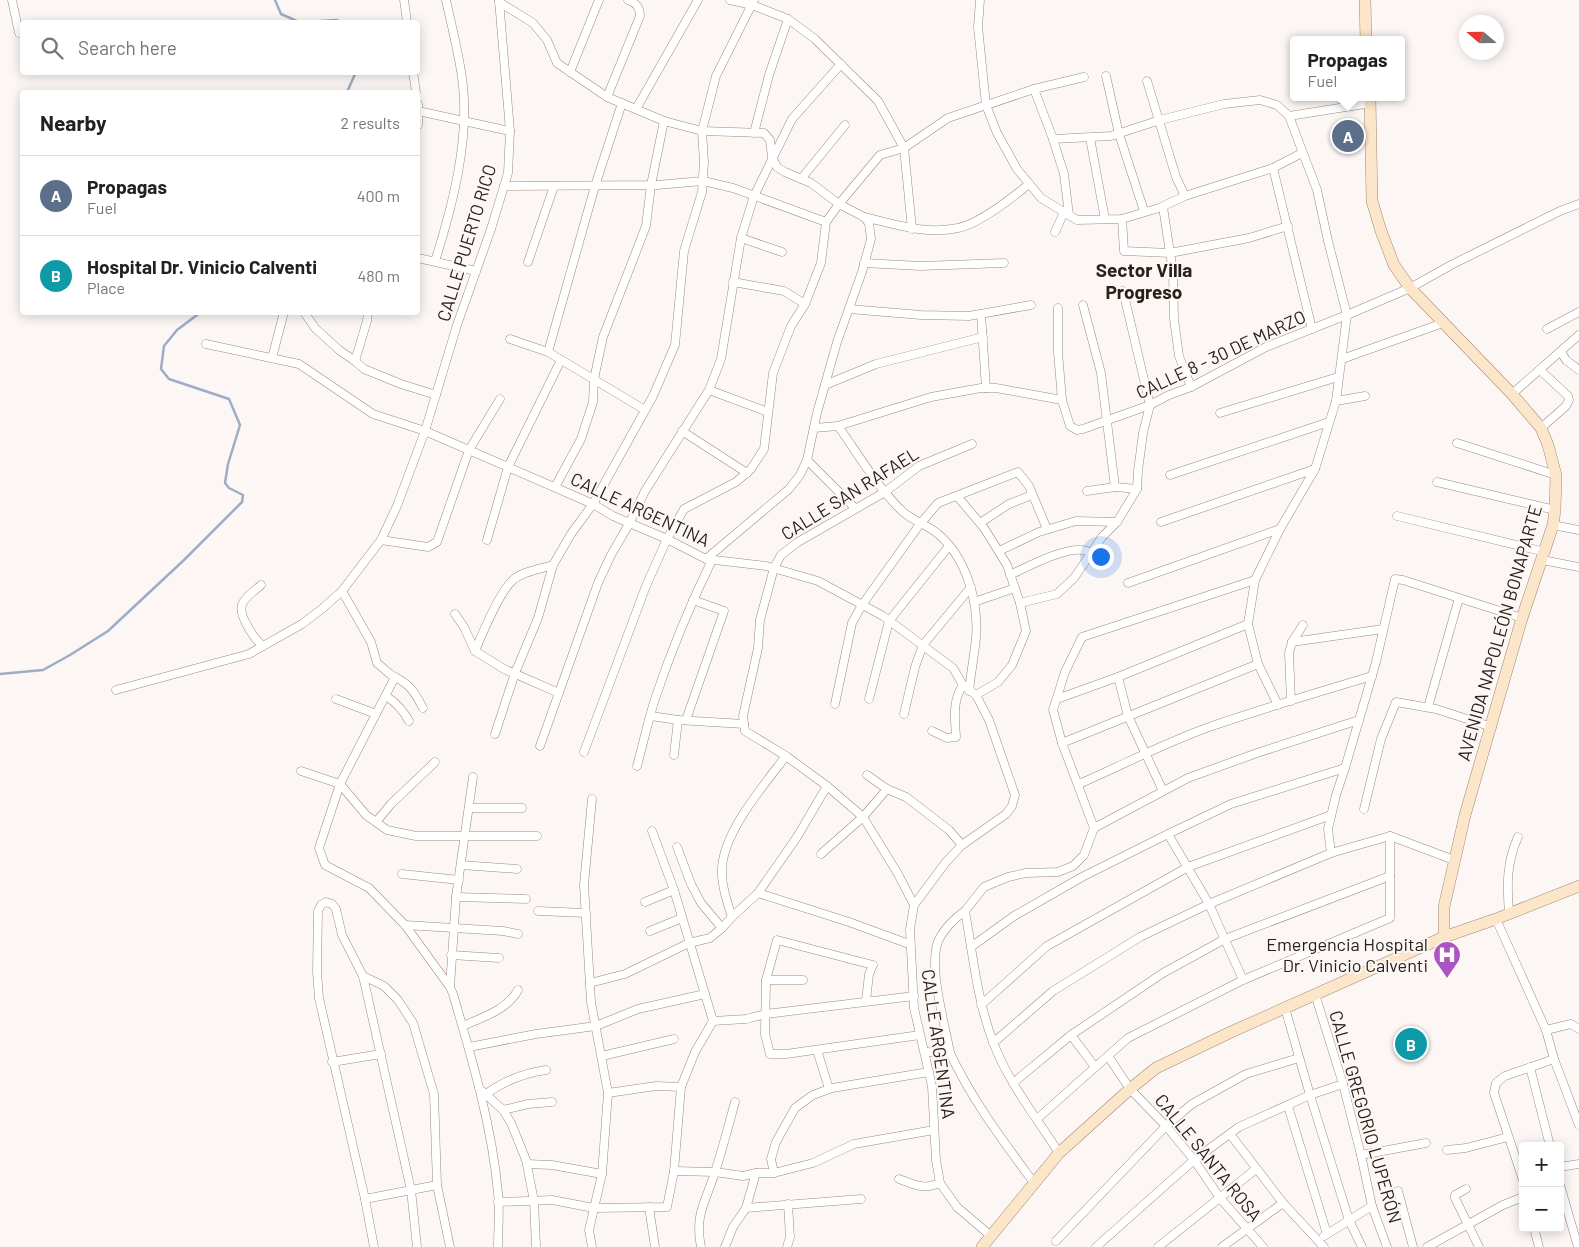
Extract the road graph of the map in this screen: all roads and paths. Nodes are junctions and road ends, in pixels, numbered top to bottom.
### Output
1 (12, 0) edge
2 (404, 0) edge
3 (446, 0) edge
4 (599, 0) edge
5 (628, 0) edge
6 (698, 0) edge
7 (730, 0) edge
8 (980, 0) edge
9 (1365, 0) edge
10 (499, 1) edge
11 (753, 2) edge
12 (788, 19) junction
13 (407, 20) edge
14 (18, 33) dead end
15 (1366, 36) edge
16 (841, 64) junction
17 (570, 72) junction
18 (413, 75) edge
19 (1106, 76) dead end
20 (1084, 77) dead end
21 (1147, 81) dead end
22 (1034, 89) junction
23 (416, 90) edge
24 (607, 97) junction
25 (1366, 101) edge
26 (1371, 101) edge
27 (622, 103) junction
28 (986, 105) junction
29 (420, 110) edge
30 (636, 110) junction
31 (1289, 116) junction
32 (1160, 120) junction
33 (463, 121) junction
34 (664, 121) junction
35 (845, 125) dead end
36 (510, 131) junction
37 (702, 131) junction
38 (754, 133) junction
39 (1118, 134) junction
40 (1090, 138) junction
41 (1053, 139) junction
42 (904, 148) junction
43 (1302, 153) junction
44 (772, 157) junction
45 (1273, 168) junction
46 (801, 179) junction
47 (703, 181) junction
48 (1029, 184) junction
49 (652, 185) junction
50 (504, 186) junction
51 (554, 186) junction
52 (595, 186) junction
53 (754, 196) junction
54 (1185, 196) junction
55 (839, 204) junction
56 (1579, 204) edge
57 (1163, 207) junction
58 (1144, 211) junction
59 (1067, 214) junction
60 (864, 217) junction
61 (1105, 219) junction
62 (1122, 219) junction
63 (826, 222) junction
64 (1288, 226) junction
65 (912, 229) junction
66 (1055, 232) dead end
67 (741, 238) junction
68 (782, 252) dead end
69 (1170, 253) junction
70 (420, 258) edge
71 (435, 262) junction
72 (528, 262) dead end
73 (864, 263) junction
74 (1004, 263) dead end
75 (476, 271) junction
76 (733, 282) junction
77 (1410, 288) junction
78 (1123, 291) dead end
79 (805, 304) junction
80 (1031, 305) dead end
81 (1083, 305) dead end
82 (1058, 308) dead end
83 (849, 309) junction
84 (1579, 312) edge
85 (982, 314) junction
86 (283, 315) edge
87 (306, 315) edge
88 (368, 315) edge
89 (1347, 316) junction
90 (1444, 323) junction
91 (1312, 329) junction
92 (1547, 329) dead end
93 (1579, 335) edge
94 (983, 337) junction
95 (510, 339) dead end
96 (206, 344) dead end
97 (548, 352) junction
98 (1562, 352) junction
99 (272, 358) junction
100 (1342, 359) junction
101 (561, 360) junction
102 (355, 361) junction
103 (1540, 370) junction
104 (1579, 370) edge
105 (1338, 377) junction
106 (594, 379) junction
107 (825, 386) junction
108 (1191, 387) junction
109 (986, 388) junction
110 (709, 390) junction
111 (1512, 394) junction
112 (436, 395) junction
113 (1365, 396) dead end
114 (500, 399) dead end
115 (1062, 400) junction
116 (1336, 401) junction
117 (1150, 405) junction
118 (645, 410) junction
119 (768, 412) junction
120 (1220, 413) dead end
121 (1107, 421) junction
122 (1329, 422) junction
123 (838, 426) junction
124 (814, 428) junction
125 (1541, 428) junction
126 (425, 431) junction
127 (682, 431) junction
128 (1457, 443) dead end
129 (972, 444) dead end
130 (469, 450) junction
131 (807, 460) junction
132 (508, 467) junction
133 (1315, 469) junction
134 (747, 472) junction
135 (1556, 474) junction
136 (1170, 475) dead end
137 (1436, 482) dead end
138 (1115, 487) junction
139 (555, 488) junction
140 (1137, 489) junction
141 (1087, 491) dead end
142 (885, 492) junction
143 (957, 496) junction
144 (1032, 496) junction
145 (593, 504) junction
146 (855, 508) junction
147 (1556, 510) junction
148 (1397, 516) dead end
149 (1117, 522) junction
150 (1161, 522) dead end
151 (980, 523) junction
152 (629, 524) junction
153 (920, 524) junction
154 (1553, 525) junction
155 (1047, 529) junction
156 (1280, 529) junction
157 (1579, 530) edge
158 (381, 540) junction
159 (487, 540) dead end
160 (667, 540) junction
161 (949, 546) junction
162 (998, 552) junction
163 (1091, 553) junction
164 (1544, 556) junction
165 (709, 560) junction
166 (553, 565) junction
167 (1579, 567) edge
168 (774, 568) junction
169 (1010, 575) junction
170 (1255, 580) junction
171 (1128, 583) dead end
172 (261, 585) dead end
173 (971, 586) junction
174 (1015, 588) junction
175 (342, 591) junction
176 (1459, 598) junction
177 (693, 600) junction
178 (974, 602) junction
179 (1020, 603) junction
180 (862, 605) junction
181 (455, 614) dead end
182 (1522, 618) junction
183 (889, 621) junction
184 (1248, 624) junction
185 (1303, 625) dead end
186 (1383, 629) junction
187 (1292, 642) junction
188 (923, 645) junction
189 (263, 646) junction
190 (475, 651) junction
191 (1258, 664) junction
192 (515, 673) junction
193 (1372, 676) junction
194 (395, 677) junction
195 (1118, 677) junction
196 (966, 688) junction
197 (116, 690) dead end
198 (559, 693) junction
199 (386, 696) junction
200 (976, 696) junction
201 (336, 699) dead end
202 (869, 699) dead end
203 (1057, 699) junction
204 (1291, 701) junction
205 (835, 704) dead end
206 (1278, 705) junction
207 (1428, 707) junction
208 (423, 708) dead end
209 (376, 714) junction
210 (904, 714) dead end
211 (650, 716) junction
212 (1128, 716) junction
213 (682, 720) junction
214 (1359, 720) junction
215 (409, 721) dead end
216 (744, 724) junction
217 (1492, 727) junction
218 (932, 731) dead end
219 (495, 734) dead end
220 (1062, 743) junction
221 (540, 746) dead end
222 (584, 752) dead end
223 (1145, 753) junction
224 (674, 755) dead end
225 (786, 756) junction
226 (434, 762) dead end
227 (637, 766) dead end
228 (1345, 768) junction
229 (301, 771) dead end
230 (867, 775) dead end
231 (473, 777) dead end
232 (340, 784) junction
233 (1079, 784) junction
234 (827, 786) junction
235 (887, 789) junction
236 (1163, 792) junction
237 (592, 800) dead end
238 (470, 808) junction
239 (522, 808) dead end
240 (1364, 809) dead end
241 (1331, 815) junction
242 (863, 817) junction
243 (376, 822) junction
244 (1094, 828) junction
245 (652, 831) dead end
246 (1168, 834) junction
247 (465, 836) junction
248 (537, 836) dead end
249 (1390, 836) junction
250 (1518, 837) dead end
251 (962, 845) junction
252 (677, 847) dead end
253 (1331, 853) junction
254 (821, 854) dead end
255 (1454, 860) junction
256 (461, 865) junction
257 (1188, 868) junction
258 (517, 869) dead end
259 (402, 874) dead end
260 (1390, 876) junction
261 (459, 880) junction
262 (1579, 886) edge
263 (674, 890) junction
264 (758, 893) junction
265 (456, 897) junction
266 (526, 900) dead end
267 (645, 902) dead end
268 (1209, 904) junction
269 (914, 905) junction
270 (538, 911) dead end
271 (965, 911) junction
272 (586, 913) junction
273 (1509, 914) junction
274 (732, 917) junction
275 (682, 918) junction
276 (1496, 919) junction
277 (405, 925) junction
278 (454, 927) junction
279 (722, 928) junction
280 (650, 931) dead end
281 (518, 934) dead end
282 (1444, 937) junction
283 (1225, 939) junction
284 (689, 942) junction
285 (909, 944) junction
286 (971, 947) junction
287 (451, 956) junction
288 (499, 958) dead end
289 (362, 976) junction
290 (766, 980) junction
291 (803, 980) dead end
292 (1243, 980) junction
293 (590, 983) junction
294 (450, 987) junction
295 (518, 990) dead end
296 (705, 994) junction
297 (1315, 994) junction
298 (914, 996) junction
299 (866, 1001) junction
300 (981, 1005) junction
301 (1285, 1008) junction
302 (766, 1014) junction
303 (713, 1021) junction
304 (463, 1026) junction
305 (596, 1026) junction
306 (1579, 1029) edge
307 (1546, 1030) junction
308 (920, 1035) junction
309 (1071, 1035) junction
310 (674, 1039) dead end
311 (994, 1043) junction
312 (469, 1047) junction
313 (817, 1050) junction
314 (925, 1052) junction
315 (950, 1053) junction
316 (381, 1054) junction
317 (602, 1056) junction
318 (1108, 1056) junction
319 (1299, 1058) junction
320 (1554, 1059) junction
321 (332, 1062) junction
322 (1095, 1067) junction
323 (1530, 1067) junction
324 (546, 1070) dead end
325 (929, 1072) junction
326 (1013, 1084) junction
327 (1343, 1084) junction
328 (681, 1087) junction
329 (479, 1088) junction
330 (829, 1089) junction
331 (1130, 1089) junction
332 (608, 1093) junction
333 (486, 1094) junction
334 (1310, 1095) junction
335 (552, 1102) dead end
336 (735, 1102) dead end
337 (1288, 1106) junction
338 (503, 1110) junction
339 (1037, 1119) junction
340 (1579, 1125) edge
341 (1166, 1126) junction
342 (934, 1130) junction
343 (1230, 1134) junction
344 (1508, 1137) junction
345 (1549, 1142) edge
346 (1426, 1144) dead end
347 (1447, 1150) dead end
348 (1059, 1153) junction
349 (1361, 1154) junction
350 (1194, 1160) junction
351 (527, 1164) junction
352 (1579, 1164) edge
353 (1564, 1166) edge
354 (1519, 1167) edge
355 (1256, 1169) junction
356 (674, 1171) junction
357 (715, 1172) junction
358 (774, 1172) junction
359 (756, 1173) junction
360 (602, 1174) junction
361 (899, 1179) dead end
362 (940, 1183) junction
363 (1034, 1183) junction
364 (437, 1185) junction
365 (1561, 1187) edge
366 (411, 1190) junction
367 (1466, 1190) dead end
368 (1398, 1191) dead end
369 (861, 1198) dead end
370 (1220, 1198) junction
371 (365, 1199) junction
372 (1519, 1199) edge
373 (534, 1201) junction
374 (498, 1202) junction
375 (1283, 1203) junction
376 (788, 1204) junction
377 (1372, 1206) junction
378 (649, 1207) junction
379 (594, 1208) junction
380 (746, 1208) junction
381 (1349, 1220) junction
382 (1467, 1224) junction
383 (1247, 1230) junction
384 (1535, 1232) edge
385 (1327, 1234) junction
386 (992, 1236) junction
387 (1317, 1240) junction
388 (1056, 1241) dead end
389 (1437, 1244) edge
390 (983, 1246) edge
391 (374, 1247) edge
392 (417, 1247) edge
393 (450, 1247) edge
394 (498, 1247) edge
395 (536, 1247) edge
396 (592, 1247) edge
397 (655, 1247) edge
398 (701, 1247) edge
399 (726, 1247) edge
400 (787, 1247) edge
401 (1096, 1247) edge
402 (1158, 1247) edge
403 (1222, 1247) edge
404 (1263, 1247) edge
405 (1324, 1247) edge
406 (1362, 1247) edge
407 (1387, 1247) edge
408 (1413, 1247) edge
409 (1427, 1247) edge
410 (1480, 1247) edge
411 (1540, 1247) edge
412 (1578, 1247) edge

1 - 14 street
2 - 13 street
3 - 33 street
4 - 17 street
5 - 24 street
6 - 30 street
7 - 11 street
8 - 28 street
9 - 15 main road
10 - 17 street
10 - 36 street, CALLE PUERTO RICO
11 - 12 street
11 - 37 street
12 - 16 street
12 - 38 street
16 - 42 street
16 - 44 street
17 - 24 street
18 - 23 street
19 - 39 street
20 - 22 street
21 - 32 street
22 - 28 street
22 - 41 street
24 - 27 street
25 - 31 street
26 - 77 main road, AVENIDA NAPOLEÓN BONAPARTE
27 - 30 street
27 - 52 street
28 - 42 street
28 - 48 street
29 - 33 street
30 - 34 street
31 - 32 street
31 - 43 street
32 - 39 street
32 - 54 street
33 - 36 street
33 - 71 street
34 - 37 street
34 - 49 street
35 - 46 street
36 - 50 street, CALLE PUERTO RICO
37 - 38 street
37 - 47 street
38 - 44 street
39 - 40 street
39 - 58 street
40 - 41 street
40 - 61 street
41 - 59 street
42 - 55 street
42 - 65 street
43 - 45 street
43 - 89 street
44 - 46 street
44 - 53 street
45 - 54 street
45 - 64 street
46 - 55 street
47 - 49 street
47 - 53 street
47 - 118 street
48 - 59 street
48 - 65 street
49 - 52 street
49 - 106 street
50 - 51 street
50 - 75 street, CALLE PUERTO RICO
51 - 52 street
51 - 72 street
52 - 97 street
53 - 63 street
53 - 67 street
54 - 57 street
55 - 60 street
55 - 63 street
56 - 77 street, CALLE 8 - 30 DE MARZO
57 - 58 street
57 - 69 street
58 - 62 street
59 - 61 street
59 - 66 street
60 - 65 street
60 - 73 street
61 - 62 street
62 - 69 street
63 - 79 street
64 - 69 street
64 - 91 street
67 - 68 street
67 - 76 street
69 - 108 street
70 - 71 street
71 - 75 street
73 - 74 street
73 - 83 street
75 - 112 street, CALLE PUERTO RICO
76 - 79 street
76 - 110 street
77 - 89 street, CALLE 8 - 30 DE MARZO
77 - 90 main road, AVENIDA NAPOLEÓN BONAPARTE
78 - 117 street
79 - 119 street
80 - 85 street
81 - 121 street
82 - 115 street
83 - 85 street
83 - 107 street
84 - 92 street
85 - 94 street
86 - 99 street
87 - 102 street
88 - 102 street
89 - 91 street, CALLE 8 - 30 DE MARZO
89 - 100 street
90 - 100 street
90 - 111 main road, AVENIDA NAPOLEÓN BONAPARTE
91 - 108 street, CALLE 8 - 30 DE MARZO
93 - 98 street
94 - 107 street
94 - 109 street
95 - 97 street
96 - 99 street, CALLE ARGENTINA
97 - 101 street
98 - 103 street
98 - 104 street
99 - 126 street, CALLE ARGENTINA
100 - 105 street
101 - 106 street
101 - 132 street
102 - 112 street
103 - 111 street
103 - 125 street
105 - 116 street
105 - 120 street
106 - 118 street
106 - 139 street
107 - 124 street
108 - 117 street, CALLE 8 - 30 DE MARZO
109 - 115 street
109 - 123 street
110 - 119 street
110 - 127 street
111 - 125 main road, AVENIDA NAPOLEÓN BONAPARTE
112 - 126 street, CALLE PUERTO RICO
113 - 116 street
114 - 130 street
115 - 121 street, CALLE 8 - 30 DE MARZO
116 - 122 street
117 - 121 street, CALLE 8 - 30 DE MARZO
117 - 140 street
118 - 145 street
119 - 134 street
121 - 138 street
122 - 133 street
122 - 136 street
123 - 124 street
123 - 142 street
124 - 131 street
125 - 135 main road, AVENIDA NAPOLEÓN BONAPARTE
126 - 130 street, CALLE ARGENTINA
126 - 158 street, CALLE PUERTO RICO
127 - 134 street
127 - 152 street
128 - 135 street
129 - 142 street, CALLE SAN RAFAEL
130 - 132 street, CALLE ARGENTINA
130 - 158 street
131 - 146 street
131 - 165 street
132 - 139 street, CALLE ARGENTINA
132 - 159 street
133 - 150 street
133 - 156 street
134 - 160 street
135 - 147 main road, AVENIDA NAPOLEÓN BONAPARTE
137 - 147 street
138 - 140 street
138 - 141 street
139 - 145 street, CALLE ARGENTINA
140 - 149 street
142 - 146 street, CALLE SAN RAFAEL
142 - 153 street
143 - 144 street
143 - 151 street
143 - 153 street
144 - 151 street
144 - 155 street
145 - 152 street, CALLE ARGENTINA
145 - 166 street
146 - 168 street, CALLE SAN RAFAEL
147 - 154 main road, AVENIDA NAPOLEÓN BONAPARTE
148 - 164 street
149 - 155 street
149 - 163 street
151 - 162 street
152 - 160 street, CALLE ARGENTINA
152 - 198 street
153 - 161 street
153 - 180 street
154 - 157 street
154 - 164 main road, AVENIDA NAPOLEÓN BONAPARTE
155 - 162 street
156 - 170 street
156 - 171 street
158 - 175 street, CALLE PUERTO RICO
160 - 165 street, CALLE ARGENTINA
160 - 222 street
161 - 173 street
161 - 183 street
162 - 169 street
163 - 169 street
163 - 179 street
164 - 167 street
164 - 182 main road, AVENIDA NAPOLEÓN BONAPARTE
165 - 168 street, CALLE ARGENTINA
165 - 177 street
166 - 190 street
166 - 192 street
168 - 180 street, CALLE ARGENTINA
168 - 216 street, CALLE SAN RAFAEL
169 - 174 street
170 - 184 street
170 - 203 street
172 - 189 street
173 - 178 street
173 - 188 street
174 - 178 street
174 - 179 street
175 - 189 street, CALLE PUERTO RICO
175 - 194 street
176 - 182 street
176 - 186 street
176 - 207 street
177 - 211 street
177 - 213 street
178 - 196 street
179 - 200 street
180 - 183 street, CALLE ARGENTINA
180 - 205 street
181 - 190 street
182 - 217 main road, AVENIDA NAPOLEÓN BONAPARTE
183 - 188 street, CALLE ARGENTINA
183 - 202 street
184 - 191 street
184 - 195 street
185 - 187 street
186 - 187 street
186 - 193 street
187 - 204 street
188 - 196 street, CALLE ARGENTINA
188 - 210 street
189 - 197 street, CALLE PUERTO RICO
190 - 192 street
191 - 206 street
191 - 212 street
192 - 198 street
192 - 219 street
193 - 204 street
193 - 214 street
194 - 199 street
194 - 208 street
195 - 203 street
195 - 212 street
196 - 200 street, CALLE ARGENTINA
196 - 218 street
198 - 221 street
199 - 209 street
199 - 215 street
200 - 251 street, CALLE ARGENTINA
201 - 209 street
203 - 220 street
204 - 206 street
206 - 223 street
207 - 217 street
207 - 240 street
209 - 232 street
211 - 213 street
211 - 227 street
212 - 220 street
212 - 223 street
213 - 216 street
213 - 224 street
214 - 228 street
214 - 236 street
216 - 225 street
217 - 255 main road, AVENIDA NAPOLEÓN BONAPARTE
220 - 233 street
223 - 233 street
223 - 236 street
225 - 234 street
225 - 274 street
226 - 243 street
228 - 241 street
228 - 246 street
229 - 232 street
230 - 235 street
231 - 238 street
232 - 243 street
232 - 277 street
233 - 244 street
234 - 242 street
234 - 264 street
235 - 242 street
235 - 251 street
236 - 244 street
237 - 272 street
238 - 239 street
238 - 247 street
241 - 253 street
241 - 257 street
242 - 254 street
242 - 269 street
243 - 247 street
244 - 271 street
245 - 263 street
246 - 257 street
246 - 286 street
247 - 248 street
247 - 256 street
249 - 253 street
249 - 255 street
249 - 260 street
250 - 273 street
251 - 269 street, CALLE ARGENTINA
252 - 279 street
253 - 268 street
255 - 282 main road, AVENIDA NAPOLEÓN BONAPARTE
256 - 258 street
256 - 261 street
257 - 268 street
257 - 300 street
259 - 261 street
260 - 283 street
260 - 292 street
261 - 265 street
262 - 273 main road
263 - 267 street
263 - 275 street
264 - 274 street
264 - 285 street
265 - 266 street
265 - 278 street
268 - 283 street
268 - 311 street
269 - 285 street, CALLE ARGENTINA
270 - 272 street
271 - 286 street
271 - 315 street
272 - 293 street
273 - 276 main road
274 - 279 street
275 - 280 street
275 - 284 street
276 - 282 main road
276 - 307 street
277 - 278 street
277 - 294 street
278 - 281 street
278 - 287 street
279 - 284 street
282 - 297 main road
283 - 292 street
283 - 309 street
284 - 293 street
284 - 296 street
285 - 298 street, CALLE ARGENTINA
286 - 300 street
287 - 288 street
287 - 294 street
289 - 316 street
289 - 321 street
289 - 364 street
290 - 291 street
290 - 299 street
290 - 302 street
292 - 318 street
293 - 305 street
294 - 304 street
295 - 304 street
296 - 303 street
296 - 305 street
297 - 301 main road
297 - 327 street, CALLE GREGORIO LUPERÓN
298 - 299 street
298 - 308 street, CALLE ARGENTINA
299 - 302 street
300 - 311 street
301 - 319 street
301 - 331 main road
302 - 303 street
302 - 313 street
303 - 328 street
304 - 312 street
305 - 312 street
305 - 317 street
306 - 307 street
307 - 320 street
308 - 313 street
308 - 314 street, CALLE ARGENTINA
309 - 322 street
309 - 326 street
310 - 317 street
311 - 326 street
312 - 329 street
313 - 330 street
314 - 315 street
314 - 325 street, CALLE ARGENTINA
315 - 363 street
316 - 321 street
316 - 366 street
317 - 332 street
318 - 322 street
318 - 331 street, CALLE SANTA ROSA
319 - 334 street
319 - 341 street
320 - 323 street
320 - 340 street
321 - 371 street
322 - 339 street
323 - 344 street
323 - 345 street
324 - 333 street
325 - 330 street
325 - 342 street, CALLE ARGENTINA
326 - 339 street
327 - 334 street
327 - 349 street, CALLE GREGORIO LUPERÓN
328 - 332 street
328 - 356 street
329 - 333 street
329 - 374 street
330 - 358 street
331 - 341 street, CALLE SANTA ROSA
331 - 348 main road
332 - 360 street
333 - 338 street
334 - 337 street
334 - 381 street
335 - 338 street
336 - 357 street
337 - 343 street
337 - 385 street
338 - 351 street
339 - 348 street
341 - 350 street, CALLE SANTA ROSA
341 - 388 street
342 - 358 street
342 - 362 street, CALLE ARGENTINA
343 - 350 street
343 - 355 street
344 - 347 street
344 - 354 street
346 - 349 street
348 - 363 main road
349 - 377 street, CALLE GREGORIO LUPERÓN
350 - 370 street, CALLE SANTA ROSA
350 - 401 street
351 - 360 street
351 - 373 street
352 - 353 street
355 - 370 street
355 - 375 street
356 - 357 street
356 - 378 street
357 - 359 street
357 - 398 street
358 - 359 street
359 - 380 street
360 - 379 street
361 - 362 street
362 - 386 street, CALLE ARGENTINA
363 - 386 main road
364 - 366 street
364 - 393 street
365 - 412 street
366 - 371 street
366 - 392 street
367 - 382 street
368 - 408 street
369 - 376 street
370 - 383 street, CALLE SANTA ROSA
370 - 402 street
371 - 391 street
372 - 382 street
373 - 374 street
373 - 379 street
373 - 395 street
374 - 394 street
375 - 383 street
375 - 387 street
376 - 380 street
376 - 400 street
377 - 381 street
377 - 407 street, CALLE GREGORIO LUPERÓN
378 - 379 street
378 - 397 street
379 - 396 street
380 - 399 street
381 - 385 street
381 - 406 street
382 - 389 street
382 - 410 street
383 - 403 street
383 - 404 street, CALLE SANTA ROSA
384 - 411 street
385 - 387 street
386 - 390 main road
387 - 405 street
389 - 409 street

